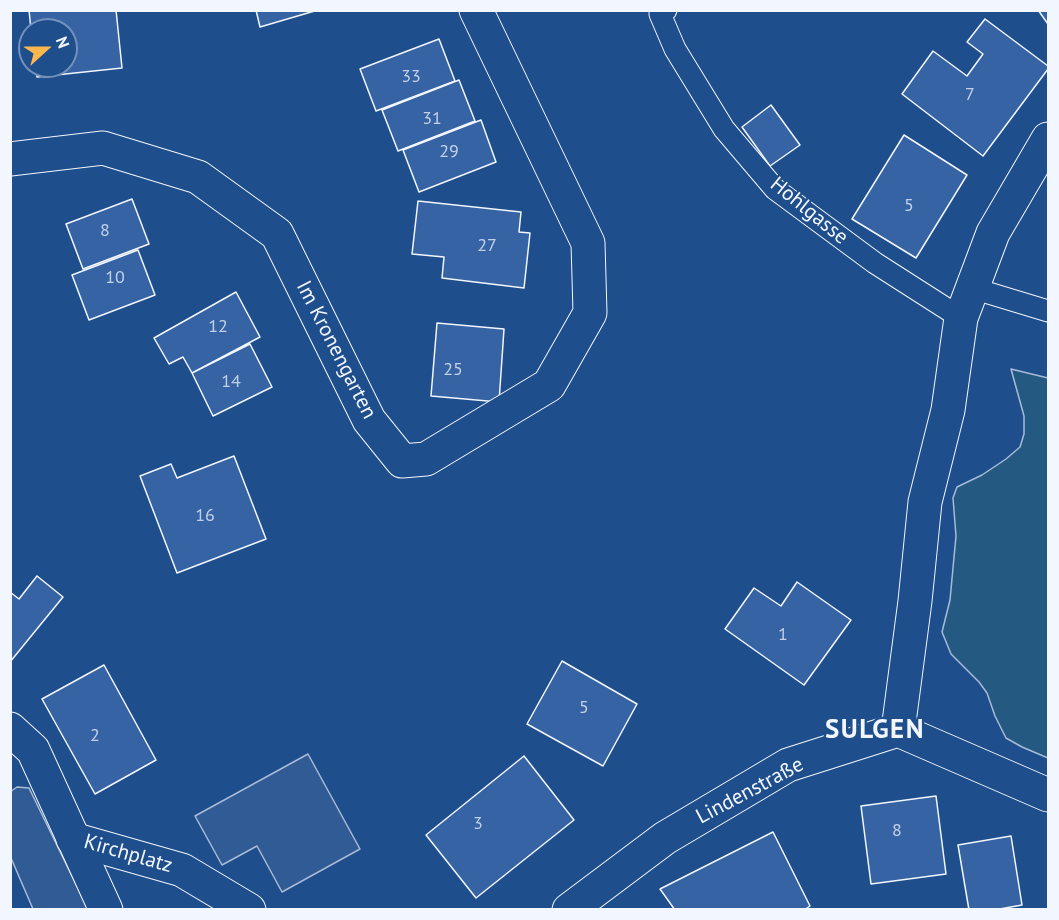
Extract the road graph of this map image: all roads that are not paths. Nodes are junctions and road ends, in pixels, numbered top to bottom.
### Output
1 (476, 10) edge
2 (666, 10) edge
3 (1048, 140) edge
4 (10, 159) edge
5 (966, 303) junction
6 (1048, 311) edge
7 (10, 729) edge
8 (898, 730) junction
9 (1048, 795) edge
10 (74, 839) junction
11 (106, 909) edge
12 (249, 909) edge
13 (569, 909) edge

1 - 4 street, Im Kronengarten
2 - 5 lane, Hohlgasse
3 - 5 street
5 - 6 lane
5 - 8 street
7 - 10 street
8 - 9 street
8 - 13 street, Lindenstraße
10 - 11 street, Kirchplatz
10 - 12 street, Kirchplatz

